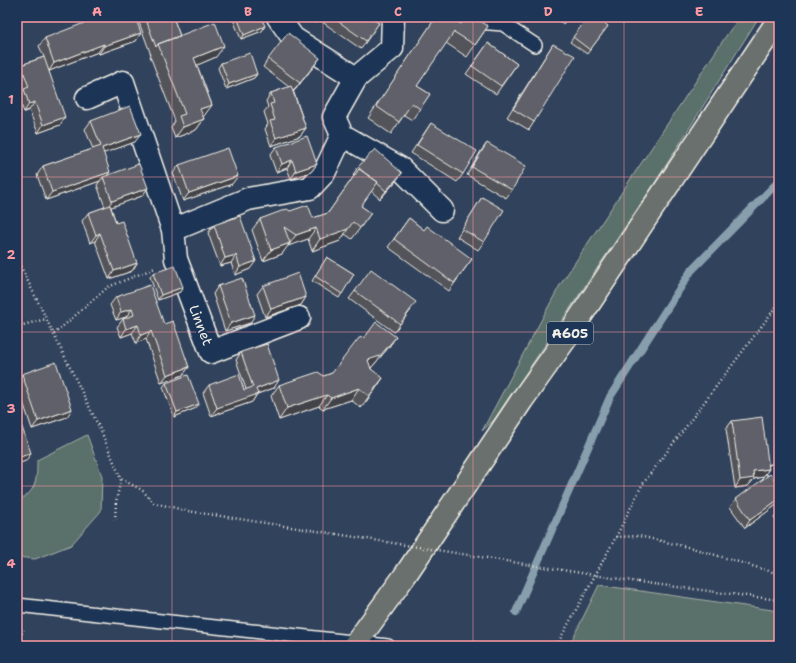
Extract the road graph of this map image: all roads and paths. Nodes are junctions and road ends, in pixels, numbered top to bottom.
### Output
1 (278, 17) edge
2 (393, 17) edge
3 (463, 17) edge
4 (779, 19) edge
5 (535, 45) dead end
6 (356, 78) junction
7 (87, 98) dead end
8 (342, 135) junction
9 (442, 210) dead end
10 (173, 230) junction
11 (17, 259) edge
12 (176, 259) junction
13 (779, 303) edge
14 (299, 318) dead end
15 (46, 319) junction
16 (17, 329) edge
17 (54, 334) junction
18 (121, 479) junction
19 (115, 520) dead end
20 (616, 537) junction
21 (779, 574) edge
22 (779, 600) edge
23 (17, 605) edge
24 (24, 630) dead end
25 (17, 640) edge
26 (356, 644) edge
27 (388, 646) edge
28 (558, 646) edge

1 - 6 street
2 - 6 street
3 - 5 lane
4 - 26 main road, A605
6 - 8 street
7 - 10 street, Linnet
8 - 9 street
8 - 10 street
10 - 12 street, Linnet
11 - 15 path
12 - 14 street, Linnet
12 - 17 path
13 - 20 path
15 - 16 path
15 - 17 path
17 - 18 path
18 - 19 path
18 - 22 path, bridge
20 - 21 path
20 - 28 path
23 - 26 lane
24 - 25 path
26 - 27 lane

